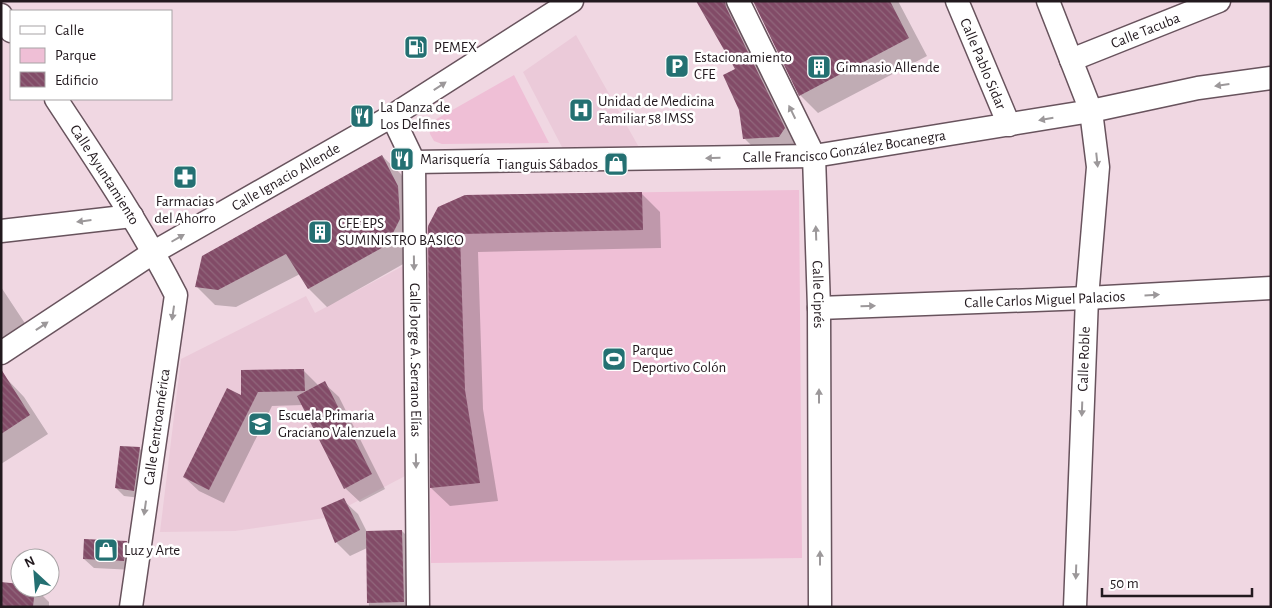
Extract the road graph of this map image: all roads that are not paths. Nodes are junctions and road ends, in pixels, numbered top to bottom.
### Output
1 (572, 1) edge
2 (738, 1) edge
3 (957, 1) edge
4 (1048, 1) edge
5 (1219, 1) edge
6 (1, 16) edge
7 (10, 30) edge
8 (1071, 60) junction
9 (1271, 78) edge
10 (57, 100) edge
11 (1091, 111) junction
12 (392, 116) junction
13 (1009, 125) junction
14 (814, 156) junction
15 (414, 162) junction
16 (132, 216) junction
17 (1, 231) edge
18 (154, 252) junction
19 (1271, 288) edge
20 (1087, 298) junction
21 (819, 308) junction
22 (1, 353) edge
23 (131, 607) edge
24 (418, 607) edge
25 (820, 607) edge
26 (1075, 607) edge

12 -> 1 street, Calle Ignacio Allende
14 -> 2 street, Calle Ciprés
3 - 13 street, Calle Pablo Sidar
4 - 8 street, Calle Roble
5 - 8 street, Calle Tacuba
6 - 7 street
8 - 11 street, Calle Roble
9 -> 11 street, Calle Francisco González Bocanegra
10 - 16 street, Calle Ayuntamiento
11 -> 13 street, Calle Francisco González Bocanegra
11 -> 20 street, Calle Roble
12 - 15 street, Calle Jorge A. Serrano Elías
18 -> 12 street, Calle Ignacio Allende
13 - 14 street, Calle Francisco González Bocanegra
14 -> 15 street, Calle Francisco González Bocanegra
21 -> 14 street, Calle Ciprés
15 -> 24 street, Calle Jorge A. Serrano Elías
16 -> 17 street
16 - 18 street, Calle Ayuntamiento
22 -> 18 street, Calle Ignacio Allende
18 -> 23 street, Calle Centroamérica
20 -> 19 street, Calle Carlos Miguel Palacios
21 -> 20 street, Calle Carlos Miguel Palacios
20 -> 26 street, Calle Roble
25 -> 21 street, Calle Ciprés

